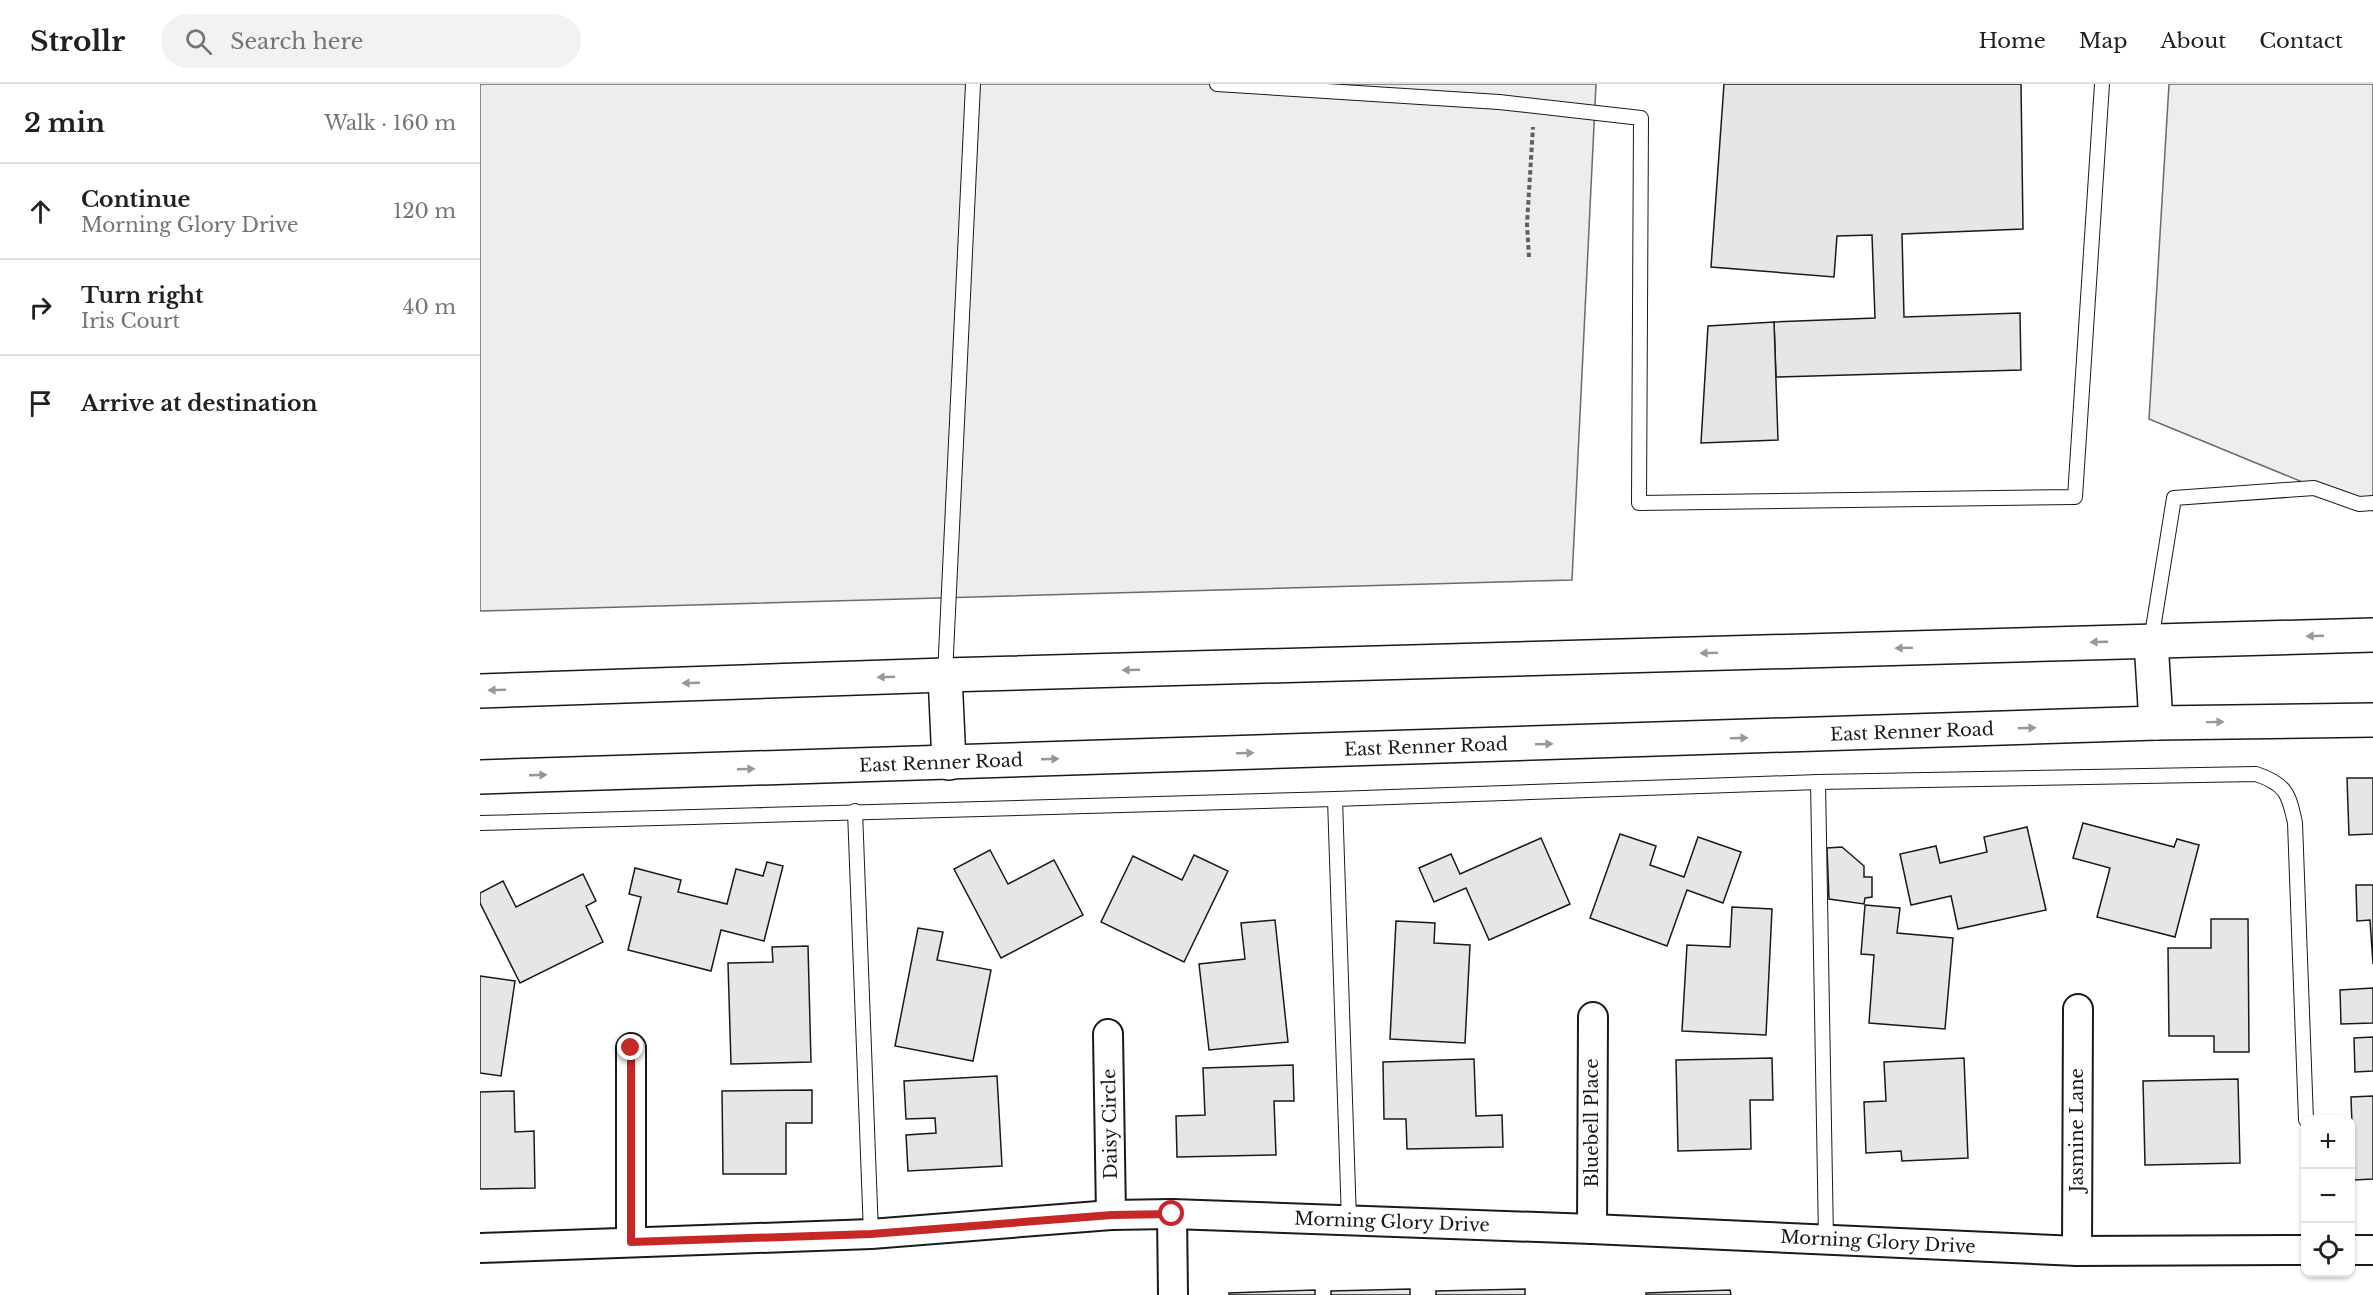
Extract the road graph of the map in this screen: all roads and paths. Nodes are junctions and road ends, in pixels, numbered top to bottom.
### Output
1 (973, 84) edge
2 (1216, 84) edge
3 (2103, 84) edge
4 (1534, 106) junction
5 (1529, 257) dead end
6 (2373, 503) edge
7 (2373, 634) edge
8 (2151, 641) junction
9 (945, 675) junction
10 (480, 691) edge
11 (2373, 720) edge
12 (2156, 723) junction
13 (949, 763) junction
14 (480, 777) edge
15 (1818, 782) junction
16 (1335, 799) junction
17 (855, 811) junction
18 (480, 823) edge
19 (2078, 1009) dead end
20 (1593, 1017) dead end
21 (1108, 1034) dead end
22 (631, 1048) dead end
23 (2306, 1115) edge
24 (1172, 1214) junction
25 (1112, 1215) junction
26 (1349, 1220) junction
27 (1592, 1228) junction
28 (871, 1234) junction
29 (1826, 1239) junction
30 (631, 1242) junction
31 (480, 1248) edge
32 (2301, 1250) edge
33 (2355, 1250) edge
34 (2373, 1250) edge
35 (2077, 1251) junction
36 (1173, 1295) edge

1 - 9 lane
2 - 4 lane
3 - 4 lane
4 - 5 path
6 - 8 lane
7 -> 8 main road
8 -> 9 main road
8 - 12 main road
9 -> 10 main road
9 - 13 main road
12 -> 11 main road, East Renner Road
13 -> 12 main road, East Renner Road
14 -> 13 main road, East Renner Road
15 - 16 lane
15 - 23 lane
15 - 29 lane
16 - 17 lane
16 - 26 lane
17 - 18 lane
17 - 28 lane
19 - 35 street, Jasmine Lane
20 - 27 street, Bluebell Place
21 - 25 street, Daisy Circle
22 - 30 street
24 - 25 street, Morning Glory Drive
24 - 26 street, Morning Glory Drive
24 - 36 street
25 - 28 street, Morning Glory Drive
26 - 27 street, Morning Glory Drive
27 - 29 street, Morning Glory Drive
28 - 30 street, Morning Glory Drive
29 - 35 street, Morning Glory Drive
30 - 31 street, Morning Glory Drive
32 - 35 street, Morning Glory Drive
33 - 34 street

